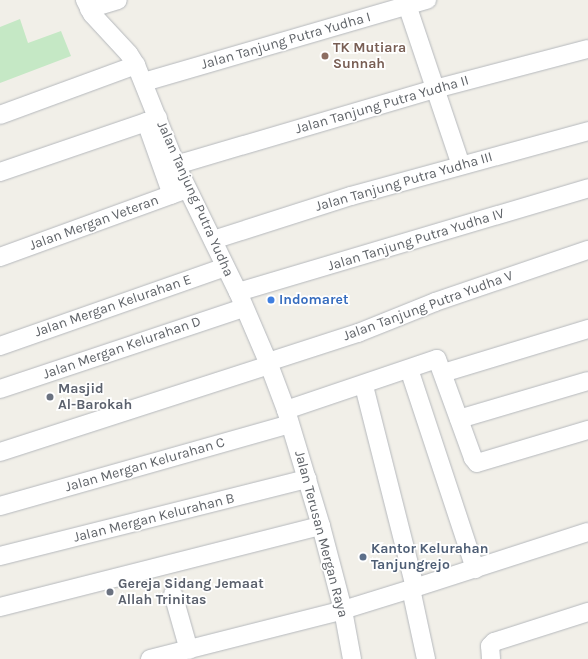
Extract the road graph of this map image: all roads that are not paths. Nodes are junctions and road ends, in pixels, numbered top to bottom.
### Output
1 (118, 0) edge
2 (427, 0) edge
3 (87, 5) edge
4 (407, 5) junction
5 (588, 49) edge
6 (136, 65) junction
7 (144, 82) junction
8 (436, 89) junction
9 (0, 115) edge
10 (152, 120) junction
11 (588, 131) edge
12 (176, 165) junction
13 (461, 165) junction
14 (0, 172) edge
15 (588, 188) edge
16 (180, 192) junction
17 (217, 238) junction
18 (588, 250) edge
19 (0, 257) edge
20 (225, 267) junction
21 (242, 297) junction
22 (588, 329) edge
23 (0, 346) edge
24 (268, 364) junction
25 (409, 369) junction
26 (443, 372) junction
27 (588, 381) edge
28 (364, 386) junction
29 (0, 389) edge
30 (288, 417) junction
31 (460, 419) junction
32 (588, 430) edge
33 (0, 452) edge
34 (307, 479) junction
35 (0, 506) edge
36 (321, 526) junction
37 (588, 532) edge
38 (0, 556) edge
39 (475, 569) junction
40 (413, 588) junction
41 (173, 594) dead end
42 (0, 607) edge
43 (343, 610) junction
44 (588, 612) edge
45 (189, 650) junction
46 (150, 659) edge
47 (352, 659) edge
48 (426, 659) edge
49 (492, 659) edge

1 - 3 street
2 - 4 street, Jalan Tanjung Putra Yudha I
3 - 6 street, Jalan Tanjung Putra Yudha
4 - 7 street, Jalan Tanjung Putra Yudha I
4 - 8 street
5 - 8 street, Jalan Tanjung Putra Yudha II
6 - 7 street, Jalan Tanjung Putra Yudha
6 - 9 street
7 - 10 street, Jalan Tanjung Putra Yudha
8 - 12 street, Jalan Tanjung Putra Yudha II
8 - 13 street
10 - 12 street, Jalan Tanjung Putra Yudha
10 - 14 street
10 - 16 street
11 - 13 street, Jalan Tanjung Putra Yudha III
12 - 16 street, Jalan Tanjung Putra Yudha
13 - 17 street, Jalan Tanjung Putra Yudha III
15 - 21 street, Jalan Tanjung Putra Yudha IV
16 - 17 street, Jalan Tanjung Putra Yudha
16 - 19 street, Jalan Mergan Veteran
17 - 20 street, Jalan Tanjung Putra Yudha
18 - 24 street, Jalan Tanjung Putra Yudha V
20 - 21 street, Jalan Tanjung Putra Yudha
20 - 23 street, Jalan Mergan Kelurahan E
21 - 24 street, Jalan Tanjung Putra Yudha
21 - 29 street, Jalan Mergan Kelurahan D
22 - 26 street
24 - 30 street, Jalan Tanjung Putra Yudha
24 - 33 street, Jalan Tanjung Putra Yudha V
25 - 26 street, Jalan Mergan Kelurahan C
25 - 28 street, Jalan Mergan Kelurahan C
25 - 39 street
26 - 31 street
27 - 31 street
28 - 30 street, Jalan Mergan Kelurahan C
28 - 40 street
30 - 34 street, Jalan Terusan Mergan Raya
30 - 35 street, Jalan Mergan Kelurahan C
31 - 32 street
34 - 36 street, Jalan Terusan Mergan Raya
34 - 38 street, Jalan Mergan Kelurahan B
36 - 42 street
36 - 43 street, Jalan Terusan Mergan Raya
37 - 39 street
39 - 40 street
40 - 43 street
40 - 48 street
41 - 45 street
43 - 45 street
43 - 47 street, Jalan Terusan Mergan Raya
44 - 49 street
45 - 46 street

